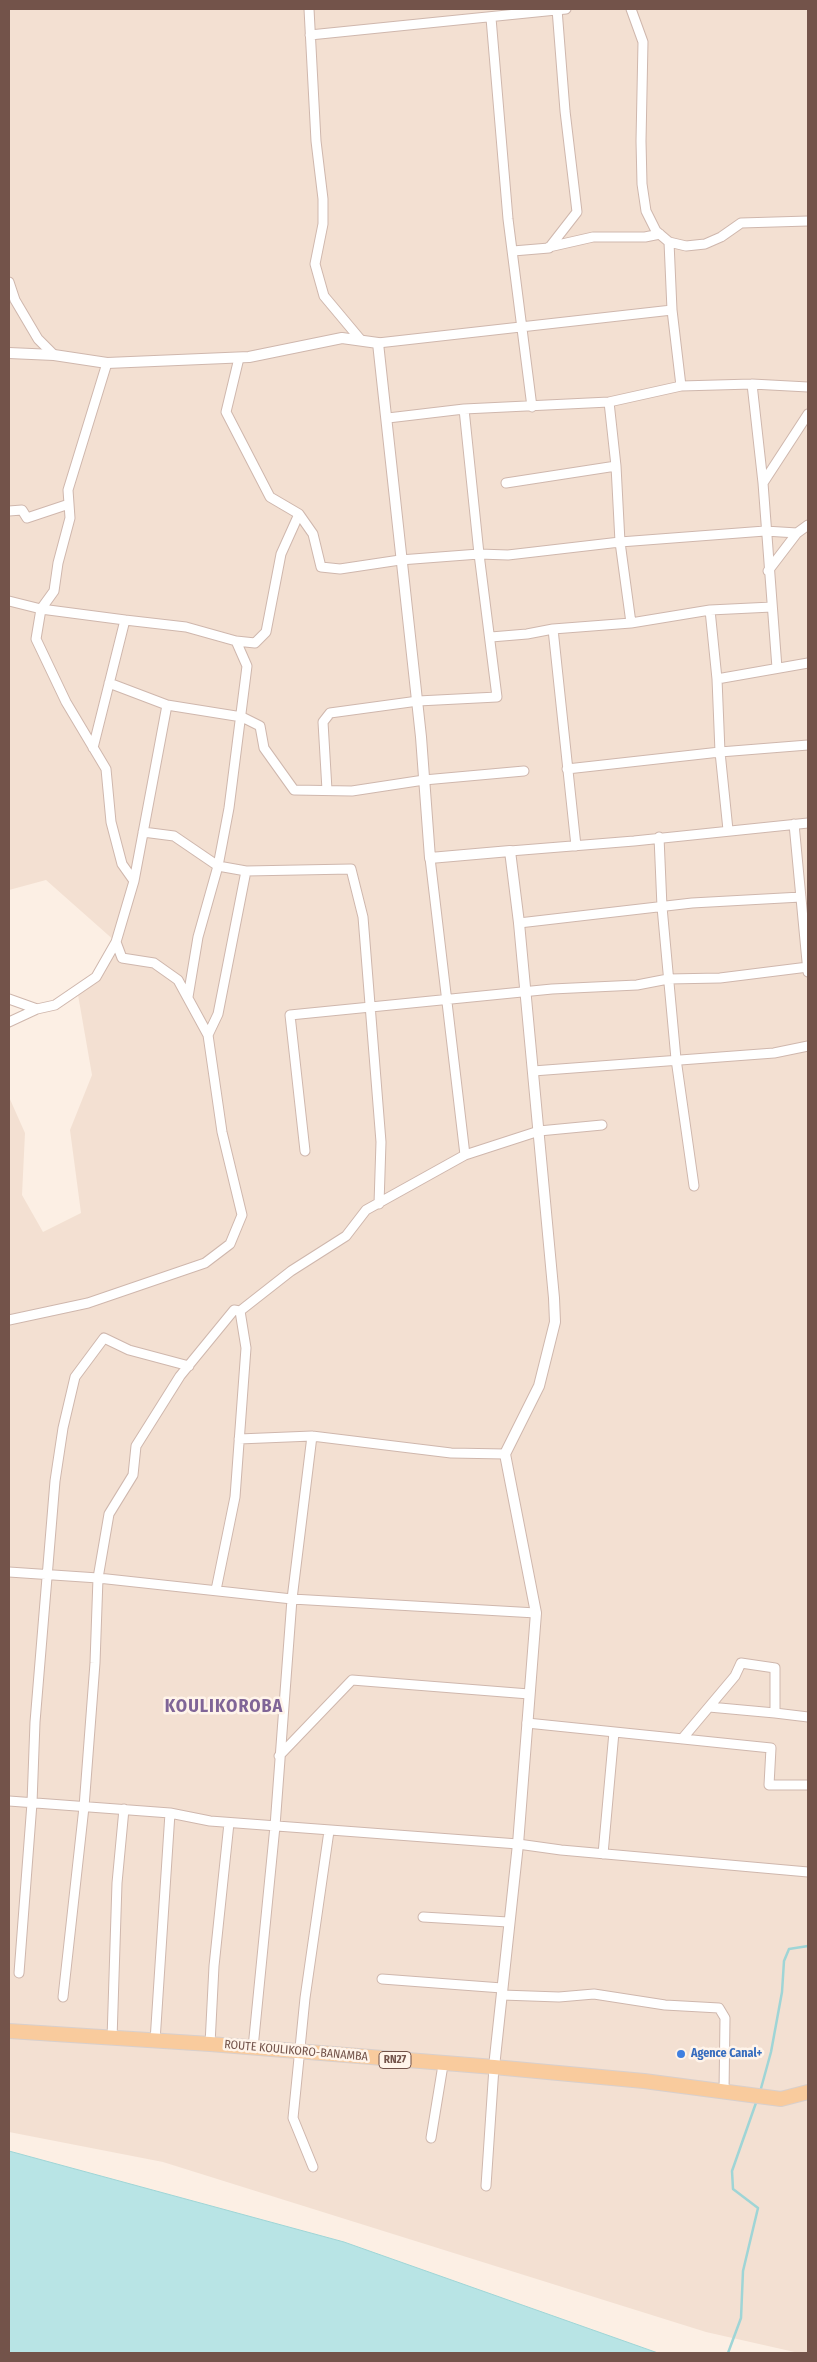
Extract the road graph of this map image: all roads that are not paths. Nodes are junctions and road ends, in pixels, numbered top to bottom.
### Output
1 (309, 9) edge
2 (560, 9) edge
3 (631, 9) edge
4 (491, 18) junction
5 (310, 35) junction
6 (808, 221) edge
7 (660, 234) junction
8 (669, 242) junction
9 (549, 248) junction
10 (513, 251) junction
11 (9, 282) edge
12 (672, 310) junction
13 (522, 326) junction
14 (360, 339) junction
15 (378, 343) junction
16 (9, 353) edge
17 (54, 355) junction
18 (239, 358) junction
19 (107, 363) junction
20 (752, 384) junction
21 (681, 386) junction
22 (808, 387) edge
23 (609, 402) junction
24 (532, 407) junction
25 (464, 410) junction
26 (808, 414) edge
27 (388, 418) junction
28 (616, 466) junction
29 (506, 483) dead end
30 (763, 483) junction
31 (69, 504) junction
32 (9, 511) edge
33 (299, 514) junction
34 (808, 525) edge
35 (765, 531) junction
36 (796, 533) junction
37 (620, 542) junction
38 (479, 554) junction
39 (400, 560) junction
40 (768, 571) junction
41 (9, 600) edge
42 (772, 606) junction
43 (41, 609) junction
44 (710, 610) junction
45 (125, 620) junction
46 (631, 623) junction
47 (553, 629) junction
48 (491, 637) junction
49 (236, 641) junction
50 (808, 664) edge
51 (776, 668) junction
52 (718, 679) junction
53 (109, 684) junction
54 (418, 701) junction
55 (167, 705) junction
56 (242, 717) junction
57 (808, 745) edge
58 (93, 748) junction
59 (720, 752) junction
60 (566, 769) junction
61 (524, 770) dead end
62 (424, 780) junction
63 (327, 790) junction
64 (808, 823) edge
65 (794, 824) junction
66 (728, 830) junction
67 (143, 832) junction
68 (659, 837) junction
69 (576, 846) junction
70 (510, 851) junction
71 (430, 858) junction
72 (218, 866) junction
73 (246, 871) junction
74 (134, 881) junction
75 (801, 897) junction
76 (662, 907) junction
77 (519, 923) junction
78 (116, 942) junction
79 (808, 969) edge
80 (668, 979) junction
81 (526, 992) junction
82 (188, 997) junction
83 (9, 999) edge
84 (445, 1000) junction
85 (370, 1008) junction
86 (37, 1009) junction
87 (9, 1022) edge
88 (208, 1035) junction
89 (808, 1046) edge
90 (676, 1059) junction
91 (533, 1071) junction
92 (602, 1125) dead end
93 (538, 1131) junction
94 (305, 1151) dead end
95 (465, 1155) junction
96 (694, 1186) dead end
97 (379, 1204) junction
98 (240, 1311) junction
99 (9, 1320) edge
100 (189, 1366) junction
101 (312, 1436) junction
102 (239, 1439) junction
103 (505, 1454) junction
104 (9, 1572) edge
105 (47, 1574) junction
106 (98, 1578) junction
107 (216, 1590) junction
108 (292, 1599) junction
109 (536, 1613) junction
110 (529, 1694) junction
111 (709, 1707) junction
112 (775, 1713) junction
113 (808, 1717) edge
114 (527, 1723) junction
115 (614, 1732) junction
116 (682, 1739) junction
117 (279, 1756) junction
118 (808, 1785) edge
119 (9, 1801) edge
120 (32, 1803) junction
121 (84, 1807) junction
122 (124, 1809) junction
123 (170, 1813) junction
124 (229, 1823) junction
125 (275, 1826) junction
126 (329, 1831) junction
127 (518, 1844) junction
128 (603, 1854) junction
129 (808, 1872) edge
130 (422, 1917) dead end
131 (508, 1922) junction
132 (19, 1974) dead end
133 (382, 1979) dead end
134 (502, 1992) junction
135 (63, 1997) dead end
136 (9, 2031) edge
137 (112, 2039) junction
138 (155, 2041) junction
139 (210, 2044) junction
140 (253, 2048) junction
141 (300, 2051) junction
142 (443, 2065) junction
143 (494, 2067) junction
144 (724, 2092) junction
145 (808, 2093) edge
146 (430, 2138) dead end
147 (313, 2167) dead end
148 (486, 2186) dead end

1 - 5 street
2 - 4 street
2 - 9 street
3 - 7 street
4 - 5 street
4 - 10 street
5 - 14 street
6 - 8 street
7 - 8 street
7 - 9 street
8 - 12 street
9 - 10 street
10 - 13 street
11 - 17 street
12 - 13 street
12 - 21 street
13 - 15 street
13 - 24 street
14 - 15 street
14 - 18 street
15 - 27 street
16 - 17 street
17 - 19 street
18 - 19 street
18 - 33 street
19 - 31 street
20 - 21 street
20 - 22 street
20 - 30 street
21 - 23 street
23 - 24 street
23 - 28 street
24 - 25 street
25 - 27 street
25 - 38 street
26 - 30 street
27 - 39 street
28 - 29 street
28 - 37 street
30 - 35 street
31 - 32 street
31 - 43 street
33 - 39 street
33 - 49 street
34 - 36 street
35 - 36 street
35 - 37 street
35 - 40 street
36 - 40 street
37 - 38 street
37 - 46 street
38 - 39 street
38 - 48 street
39 - 54 street
40 - 42 street
41 - 43 street
42 - 44 street
42 - 51 street
43 - 45 street
43 - 58 street
44 - 46 street
44 - 52 street
45 - 49 street
45 - 53 street
46 - 47 street
47 - 48 street
47 - 60 street
48 - 54 street
49 - 56 street
50 - 51 street
51 - 52 street
52 - 59 street
53 - 55 street
53 - 58 street
54 - 62 street
54 - 63 street
55 - 56 street
55 - 67 street
56 - 63 street
56 - 72 street
57 - 59 street
58 - 74 street
59 - 60 street
59 - 66 street
60 - 69 street
61 - 62 street
62 - 63 street
62 - 71 street
64 - 65 street
65 - 66 street
65 - 75 street
66 - 68 street
67 - 72 street
67 - 74 street
68 - 69 street
68 - 76 street
69 - 70 street
70 - 71 street
70 - 77 street
71 - 84 street
72 - 73 street
72 - 82 street
73 - 85 street
73 - 88 street
74 - 78 street
75 - 76 street
75 - 79 street
76 - 77 street
76 - 80 street
77 - 81 street
78 - 82 street
78 - 86 street
79 - 80 street
80 - 81 street
80 - 90 street
81 - 84 street
81 - 91 street
82 - 88 street
83 - 86 street
84 - 85 street
84 - 95 street
85 - 94 street
85 - 97 street
86 - 87 street
88 - 99 street
89 - 90 street
90 - 91 street
90 - 96 street
91 - 93 street
92 - 93 street
93 - 95 street
93 - 103 street
95 - 97 street
97 - 98 street
98 - 100 street
98 - 102 street
100 - 105 street
100 - 106 street
101 - 102 street
101 - 103 street
101 - 108 street
102 - 107 street
103 - 109 street
104 - 105 street
105 - 106 street
105 - 120 street
106 - 107 street
106 - 121 street
107 - 108 street
108 - 109 street
108 - 117 street
109 - 110 street
110 - 114 street
110 - 117 street
111 - 112 street
111 - 112 street
111 - 116 street
112 - 113 street
114 - 115 street
114 - 127 street
115 - 116 street
115 - 128 street
116 - 118 street
117 - 125 street
119 - 120 street
120 - 121 street
120 - 132 street
121 - 122 street
121 - 135 street
122 - 123 street
122 - 137 street
123 - 124 street
123 - 138 street
124 - 125 street
124 - 139 street
125 - 126 street
125 - 140 street
126 - 127 street
126 - 141 street
127 - 128 street
127 - 131 street
128 - 129 street
130 - 131 street
131 - 134 street
133 - 134 street
134 - 143 street
134 - 144 street
136 - 137 main road, ROUTE KOULIKORO-BANAMBA / RN27
137 - 138 main road, ROUTE KOULIKORO-BANAMBA / RN27
138 - 139 main road, ROUTE KOULIKORO-BANAMBA / RN27
139 - 140 main road, ROUTE KOULIKORO-BANAMBA / RN27
140 - 141 main road, ROUTE KOULIKORO-BANAMBA / RN27
141 - 142 main road, ROUTE KOULIKORO-BANAMBA / RN27
141 - 147 street
142 - 143 main road, ROUTE KOULIKORO-BANAMBA / RN27
142 - 146 street
143 - 144 main road, ROUTE KOULIKORO-BANAMBA / RN27
143 - 148 street
144 - 145 main road, ROUTE KOULIKORO-BANAMBA / RN27

